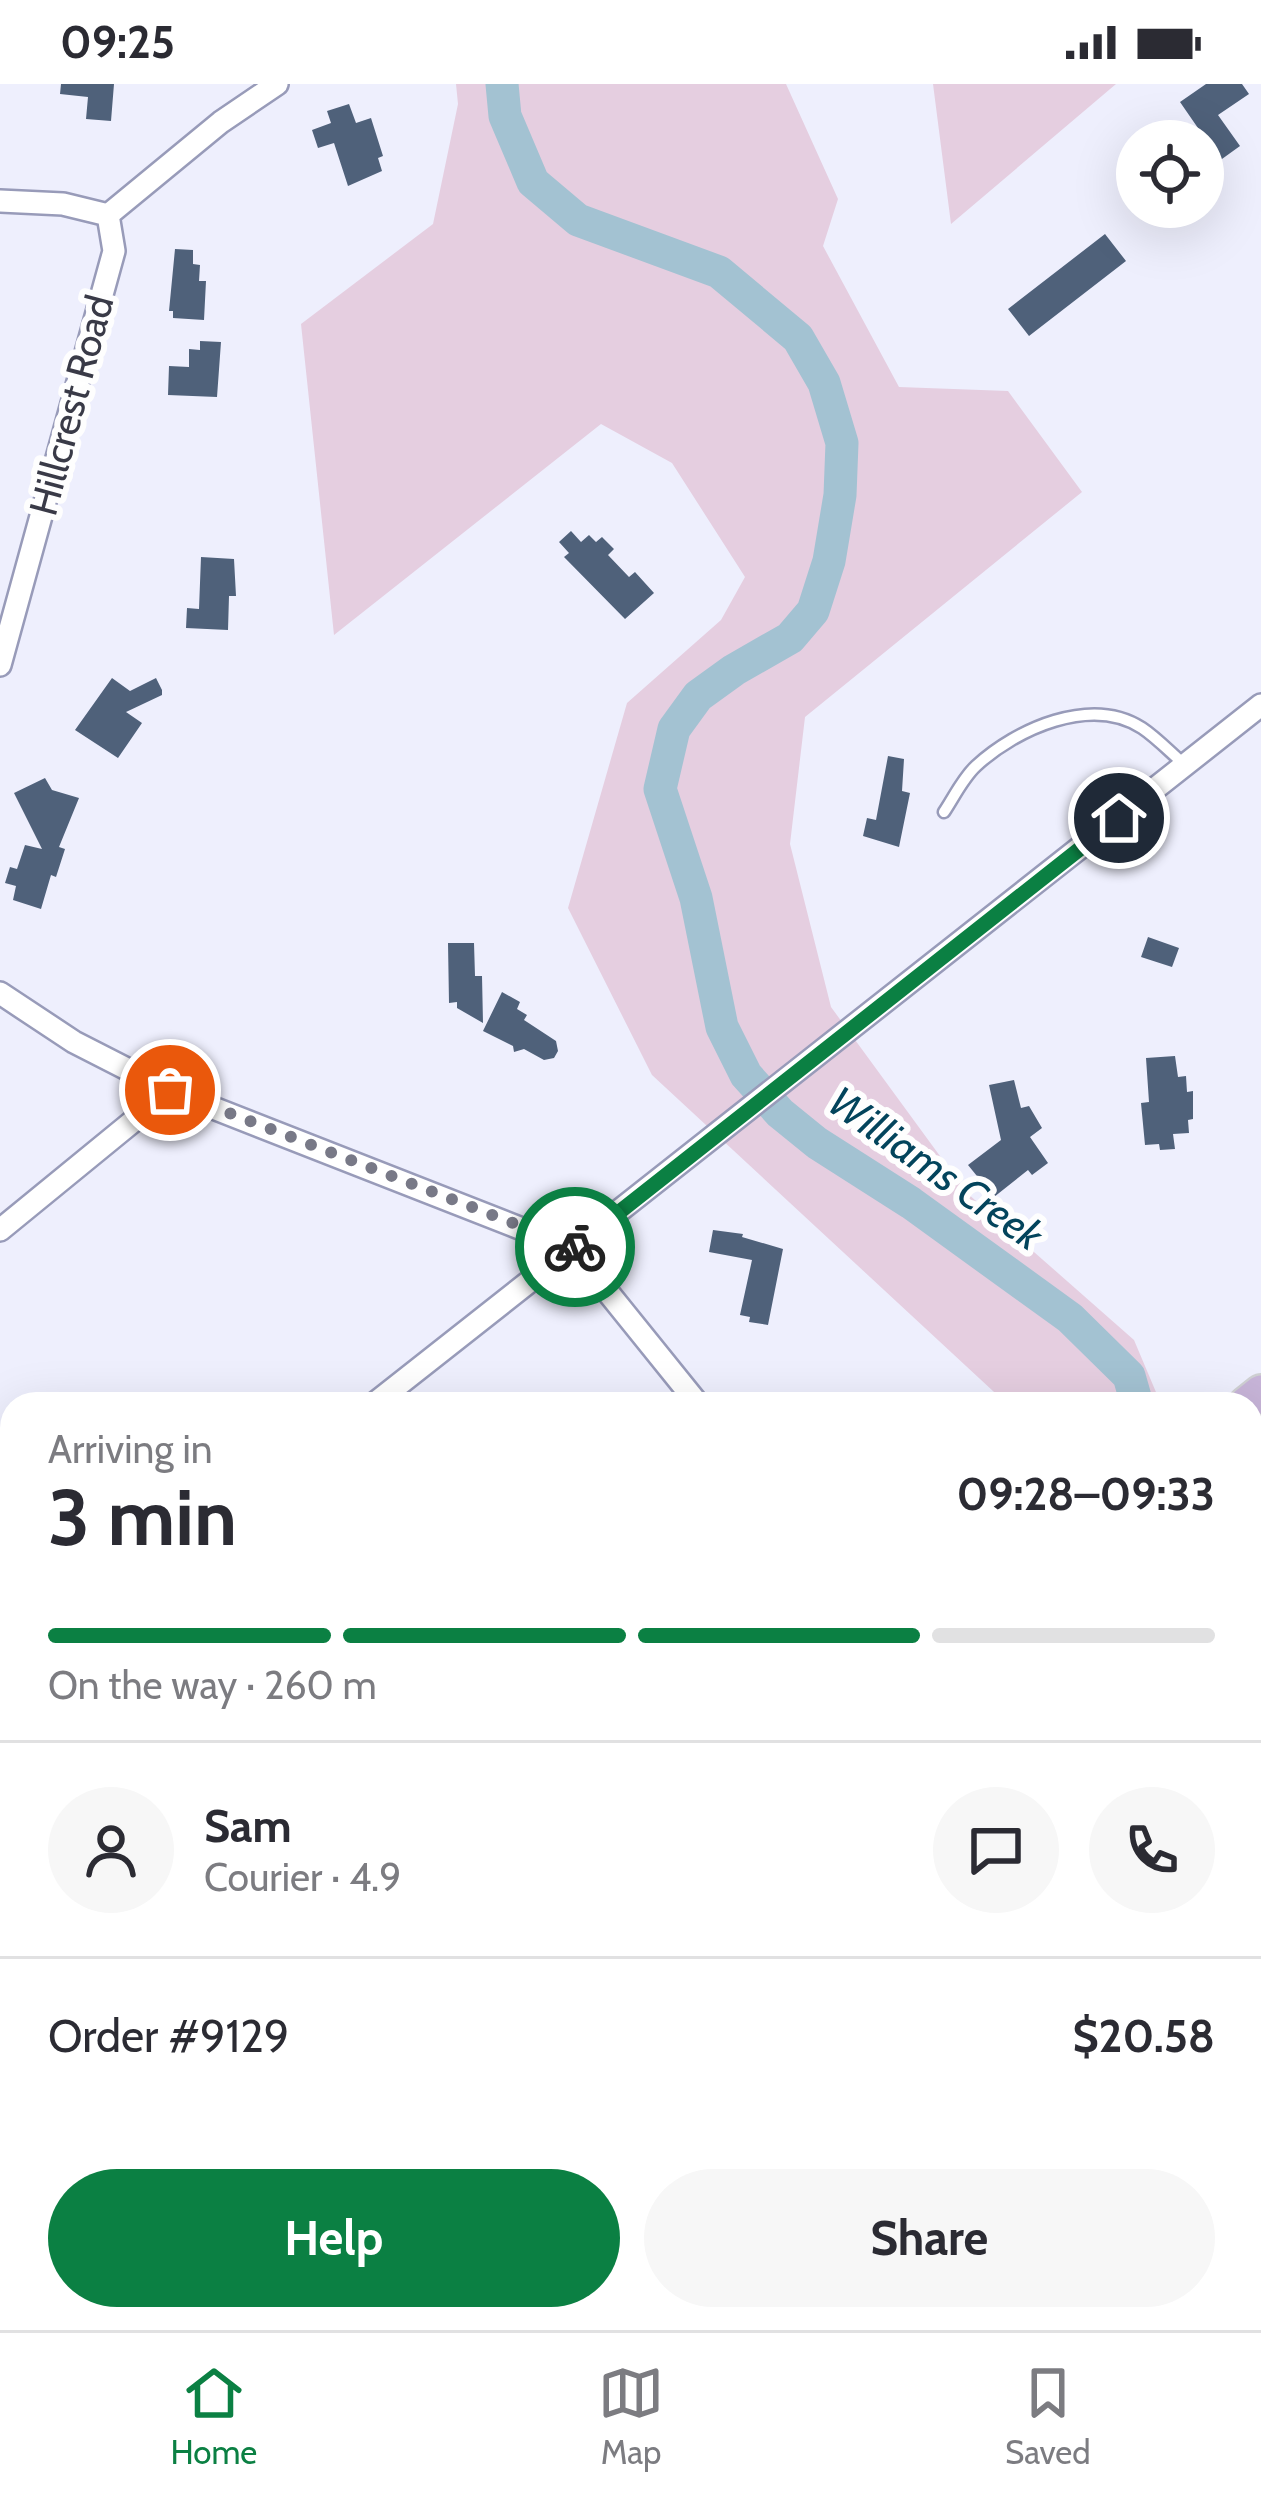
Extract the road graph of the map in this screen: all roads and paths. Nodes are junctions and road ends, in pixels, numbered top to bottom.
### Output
1 (277, 84) edge
2 (0, 201) edge
3 (108, 215) junction
4 (0, 665) edge
5 (1261, 705) edge
6 (1185, 766) junction
7 (944, 812) dead end
8 (0, 994) edge
9 (170, 1090) junction
10 (0, 1230) edge
11 (573, 1249) junction
12 (389, 1392) edge
13 (688, 1392) edge

1 - 3 street
2 - 3 street
3 - 4 street, Hillcrest Road
5 - 6 street
6 - 7 lane
6 - 11 street
8 - 9 street
9 - 10 street
9 - 11 street
11 - 12 street
11 - 13 street

